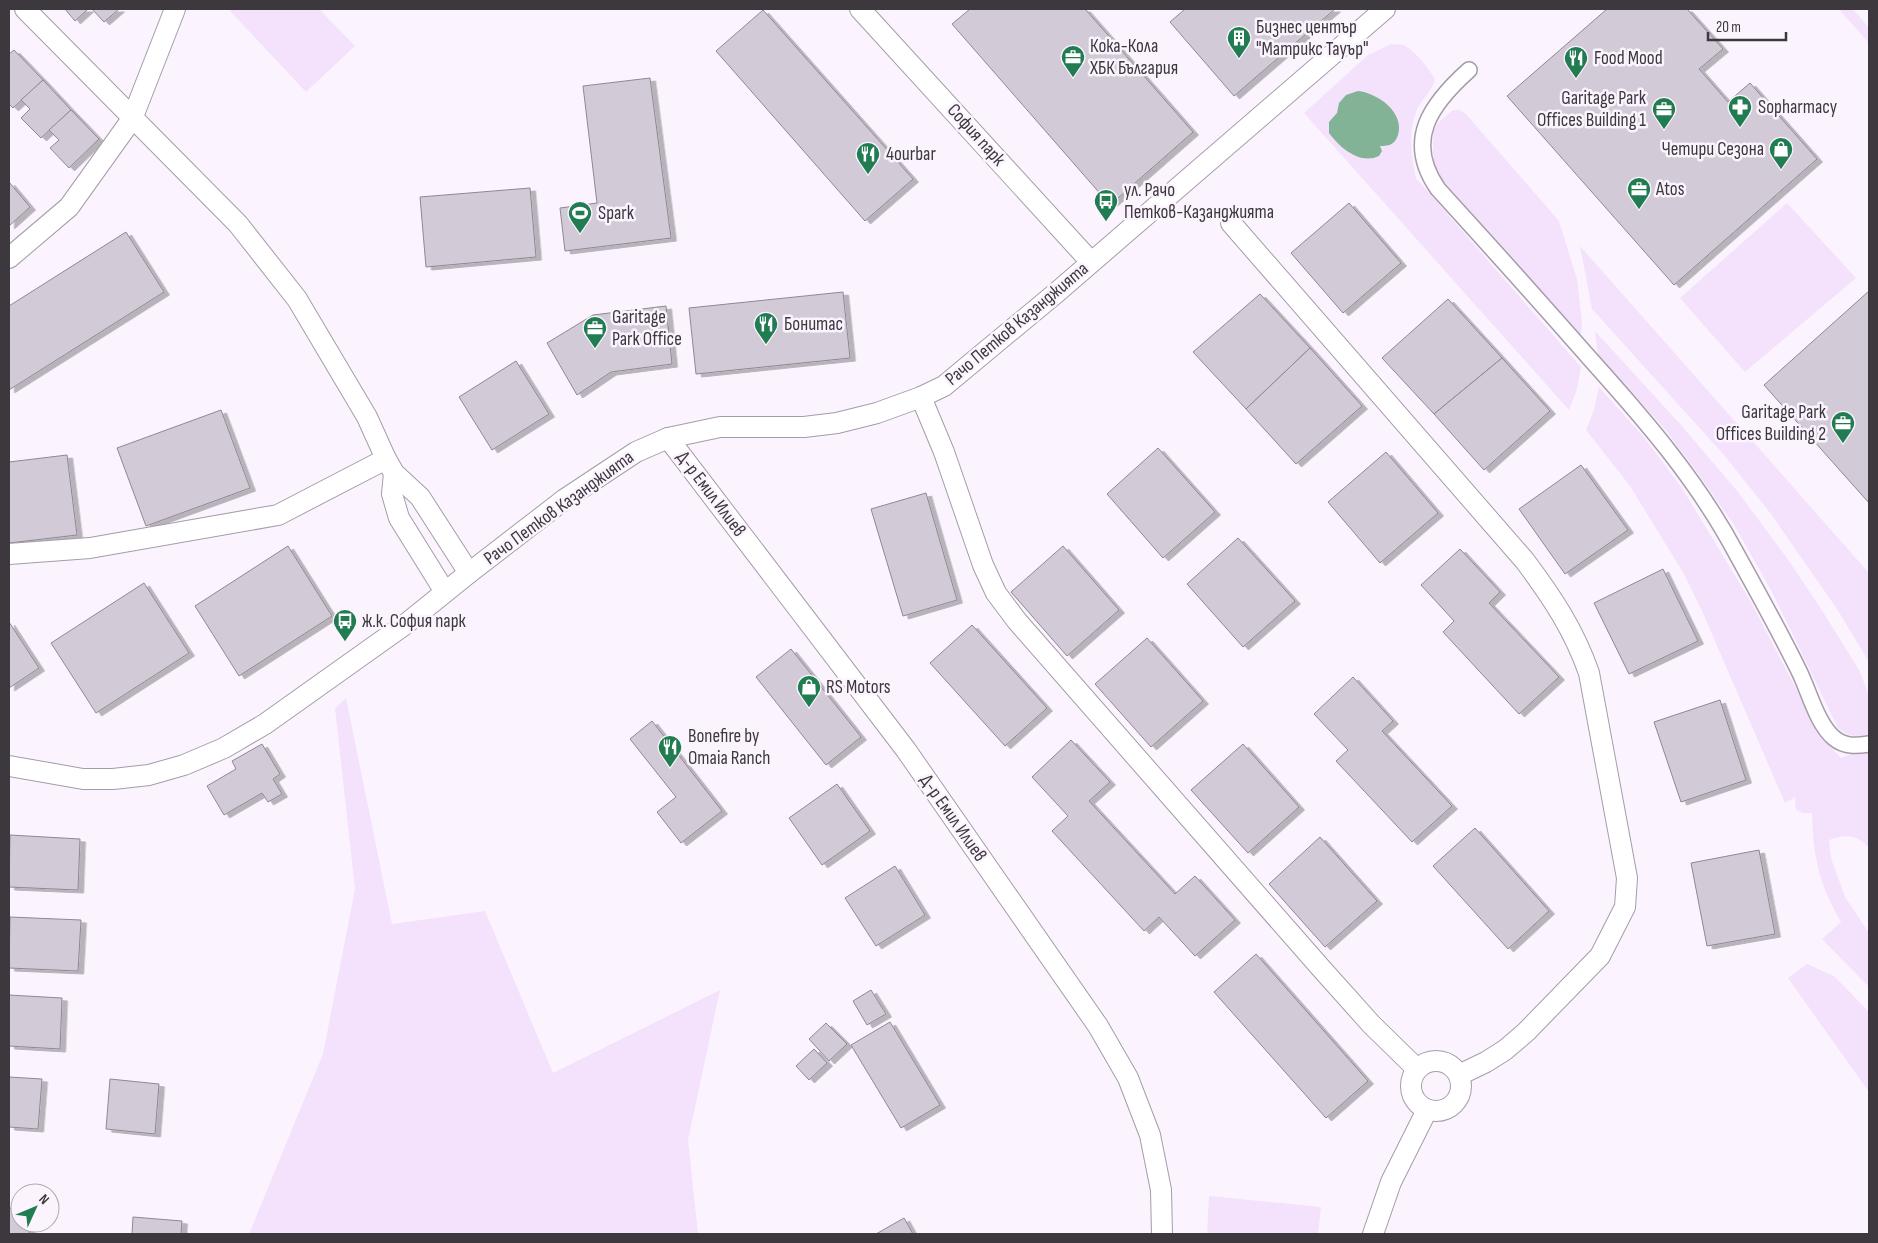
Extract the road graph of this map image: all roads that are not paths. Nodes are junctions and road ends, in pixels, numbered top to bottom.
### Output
1 (25, 9) edge
2 (175, 9) edge
3 (860, 9) edge
4 (1385, 9) edge
5 (1469, 70) dead end
6 (132, 118) junction
7 (1231, 223) dead end
8 (9, 258) edge
9 (1091, 262) junction
10 (921, 397) junction
11 (668, 438) junction
12 (390, 466) junction
13 (9, 554) edge
14 (469, 572) junction
15 (446, 592) junction
16 (1869, 744) edge
17 (9, 766) edge
18 (1417, 1069) junction
19 (1459, 1075) junction
20 (1427, 1110) junction
21 (1162, 1234) edge
22 (1373, 1234) edge

1 - 6 street
2 - 6 street
3 - 9 street, София парк
4 - 9 street, Рачо Петков Казанджията
5 - 16 street
6 - 8 street
6 - 12 street
7 - 19 street
9 - 10 street, Рачо Петков Казанджията
10 - 11 street, Рачо Петков Казанджията
10 - 18 street
11 - 14 street, Рачо Петков Казанджията
11 - 21 street, Д-р Емил Илиев
12 - 13 street
12 - 14 street
12 - 15 street
14 - 15 street, Рачо Петков Казанджията
15 - 17 street, Рачо Петков Казанджията
18 - 19 street
18 - 20 street
19 - 20 street
20 - 22 street

